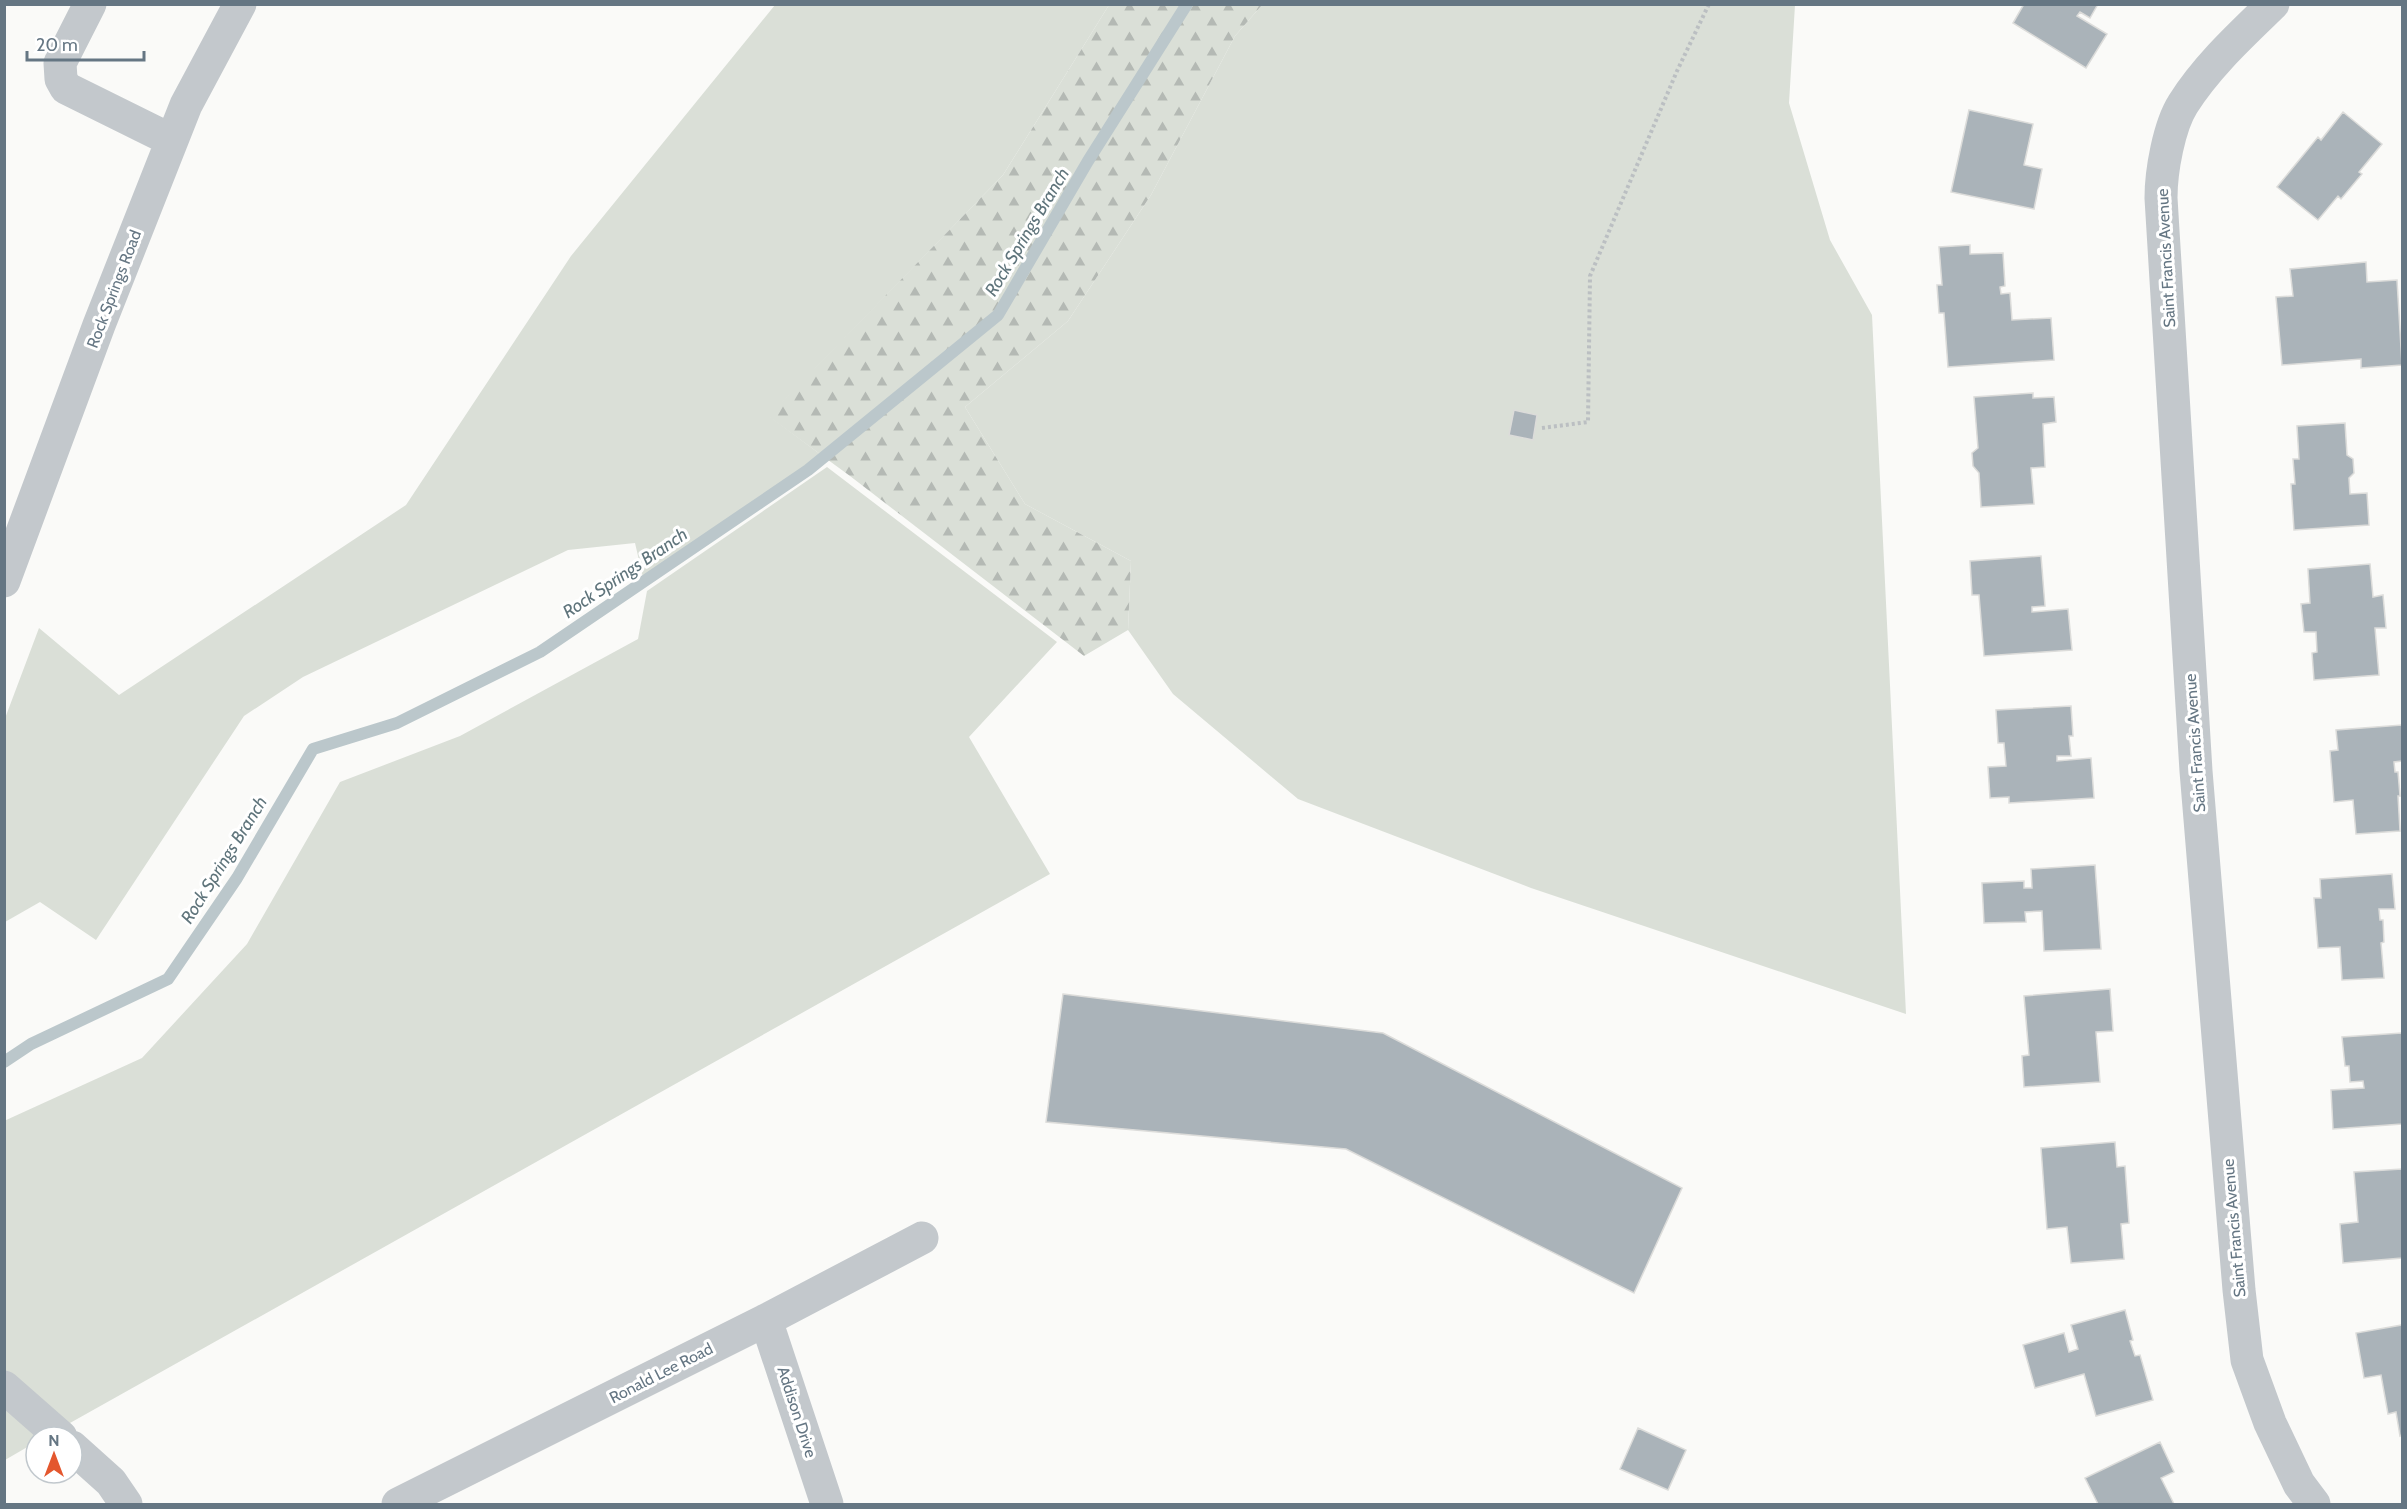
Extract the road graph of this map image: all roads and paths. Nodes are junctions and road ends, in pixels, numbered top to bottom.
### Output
1 (90, 4) edge
2 (240, 4) edge
3 (1709, 4) edge
4 (2273, 4) edge
5 (171, 140) junction
6 (1542, 428) dead end
7 (4, 580) edge
8 (922, 1238) dead end
9 (766, 1320) junction
10 (4, 1387) edge
11 (47, 1425) edge
12 (84, 1458) edge
13 (126, 1504) edge
14 (398, 1504) edge
15 (827, 1504) edge
16 (2314, 1504) edge

1 - 5 street
2 - 5 street, Rock Springs Road
3 - 6 path
4 - 16 street, Saint Francis Avenue
5 - 7 street, Rock Springs Road
8 - 9 street, Ronald Lee Road
9 - 14 street, Ronald Lee Road
9 - 15 street, Addison Drive
10 - 11 street
12 - 13 street

